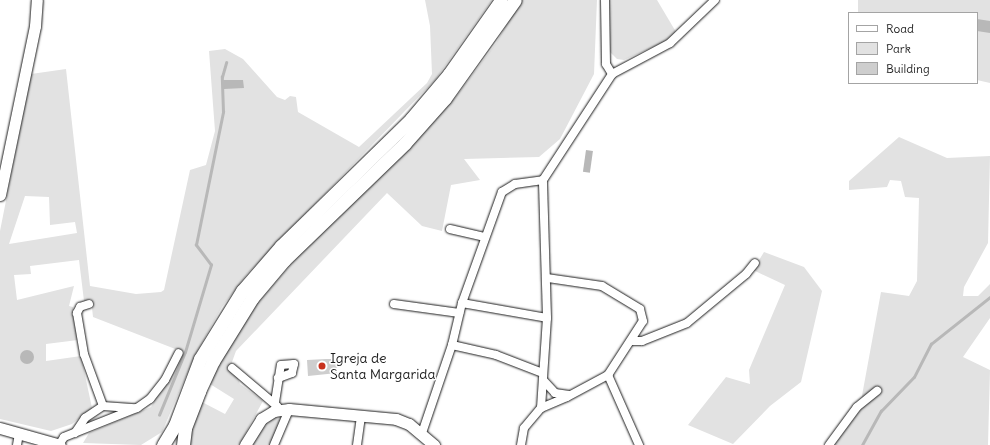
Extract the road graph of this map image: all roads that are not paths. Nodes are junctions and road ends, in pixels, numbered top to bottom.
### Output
1 (37, 0) edge
2 (501, 0) edge
3 (515, 0) edge
4 (605, 0) edge
5 (715, 0) edge
6 (612, 74) junction
7 (543, 180) junction
8 (0, 195) edge
9 (450, 229) dead end
10 (485, 237) junction
11 (755, 262) dead end
12 (547, 278) junction
13 (462, 303) junction
14 (89, 304) dead end
15 (394, 304) dead end
16 (459, 313) junction
17 (547, 318) junction
18 (632, 341) junction
19 (452, 345) junction
20 (179, 353) dead end
21 (232, 368) dead end
22 (608, 375) junction
23 (543, 377) junction
24 (278, 378) dead end
25 (877, 391) dead end
26 (572, 395) junction
27 (103, 406) junction
28 (281, 407) junction
29 (137, 408) junction
30 (541, 408) junction
31 (361, 416) junction
32 (0, 428) edge
33 (75, 433) junction
34 (422, 433) junction
35 (18, 440) edge
36 (59, 445) edge
37 (163, 445) edge
38 (183, 445) edge
39 (245, 445) edge
40 (274, 445) edge
41 (357, 445) edge
42 (434, 445) edge
43 (521, 445) edge
44 (639, 445) edge
45 (830, 445) edge

1 - 8 main road
2 - 37 main road
3 - 38 main road
4 - 6 street
5 - 6 street
6 - 7 street
7 - 10 street
7 - 12 street
9 - 10 street
10 - 13 street
11 - 18 street
12 - 17 street
12 - 18 street
13 - 16 street
13 - 17 street
14 - 27 street
15 - 16 street
16 - 19 street
17 - 23 street
18 - 22 street
19 - 23 street
19 - 34 street
20 - 29 street
21 - 28 street
22 - 26 street
22 - 44 street
23 - 26 street
23 - 30 street
24 - 28 street
25 - 45 street
26 - 30 street
27 - 29 street
27 - 33 street
28 - 31 main road
28 - 39 main road
28 - 40 street
29 - 33 street
30 - 43 street
31 - 34 main road
31 - 41 street
32 - 35 main road
33 - 36 street
34 - 42 main road
35 - 36 main road

